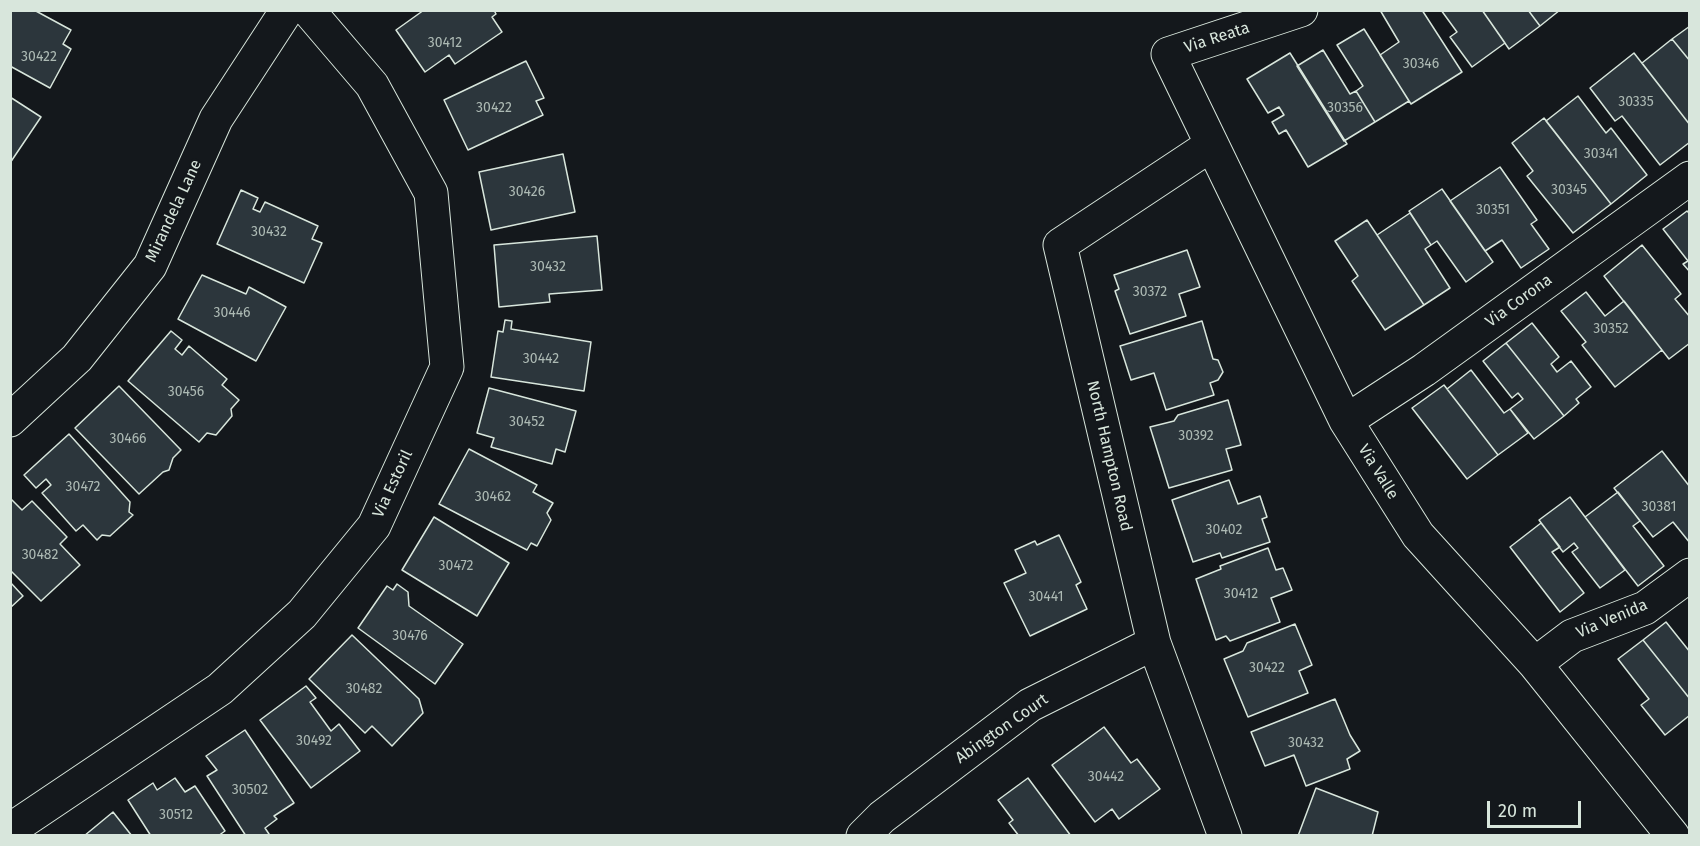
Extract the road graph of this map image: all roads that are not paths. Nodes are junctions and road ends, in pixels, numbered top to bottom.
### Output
1 (287, 10) edge
2 (308, 10) edge
3 (1300, 10) edge
4 (1168, 54) joint
5 (1211, 145) junction
6 (1689, 178) edge
7 (10, 420) edge
8 (1346, 421) junction
9 (1689, 575) edge
10 (1154, 643) junction
11 (1534, 664) junction
12 (10, 832) edge
13 (863, 836) edge
14 (1225, 836) edge
15 (1673, 836) edge

1 - 7 street, Mirandela Lane
2 - 12 street, Via Estoril
3 - 4 street, Via Reata
4 - 5 street, Via Valle
5 - 8 street, Via Valle
5 - 10 street, North Hampton Road
6 - 8 street, Via Corona
8 - 11 street, Via Valle
9 - 11 street, Via Venida
10 - 13 street, Abington Court
10 - 14 street, North Hampton Road
11 - 15 street, Via Valle

